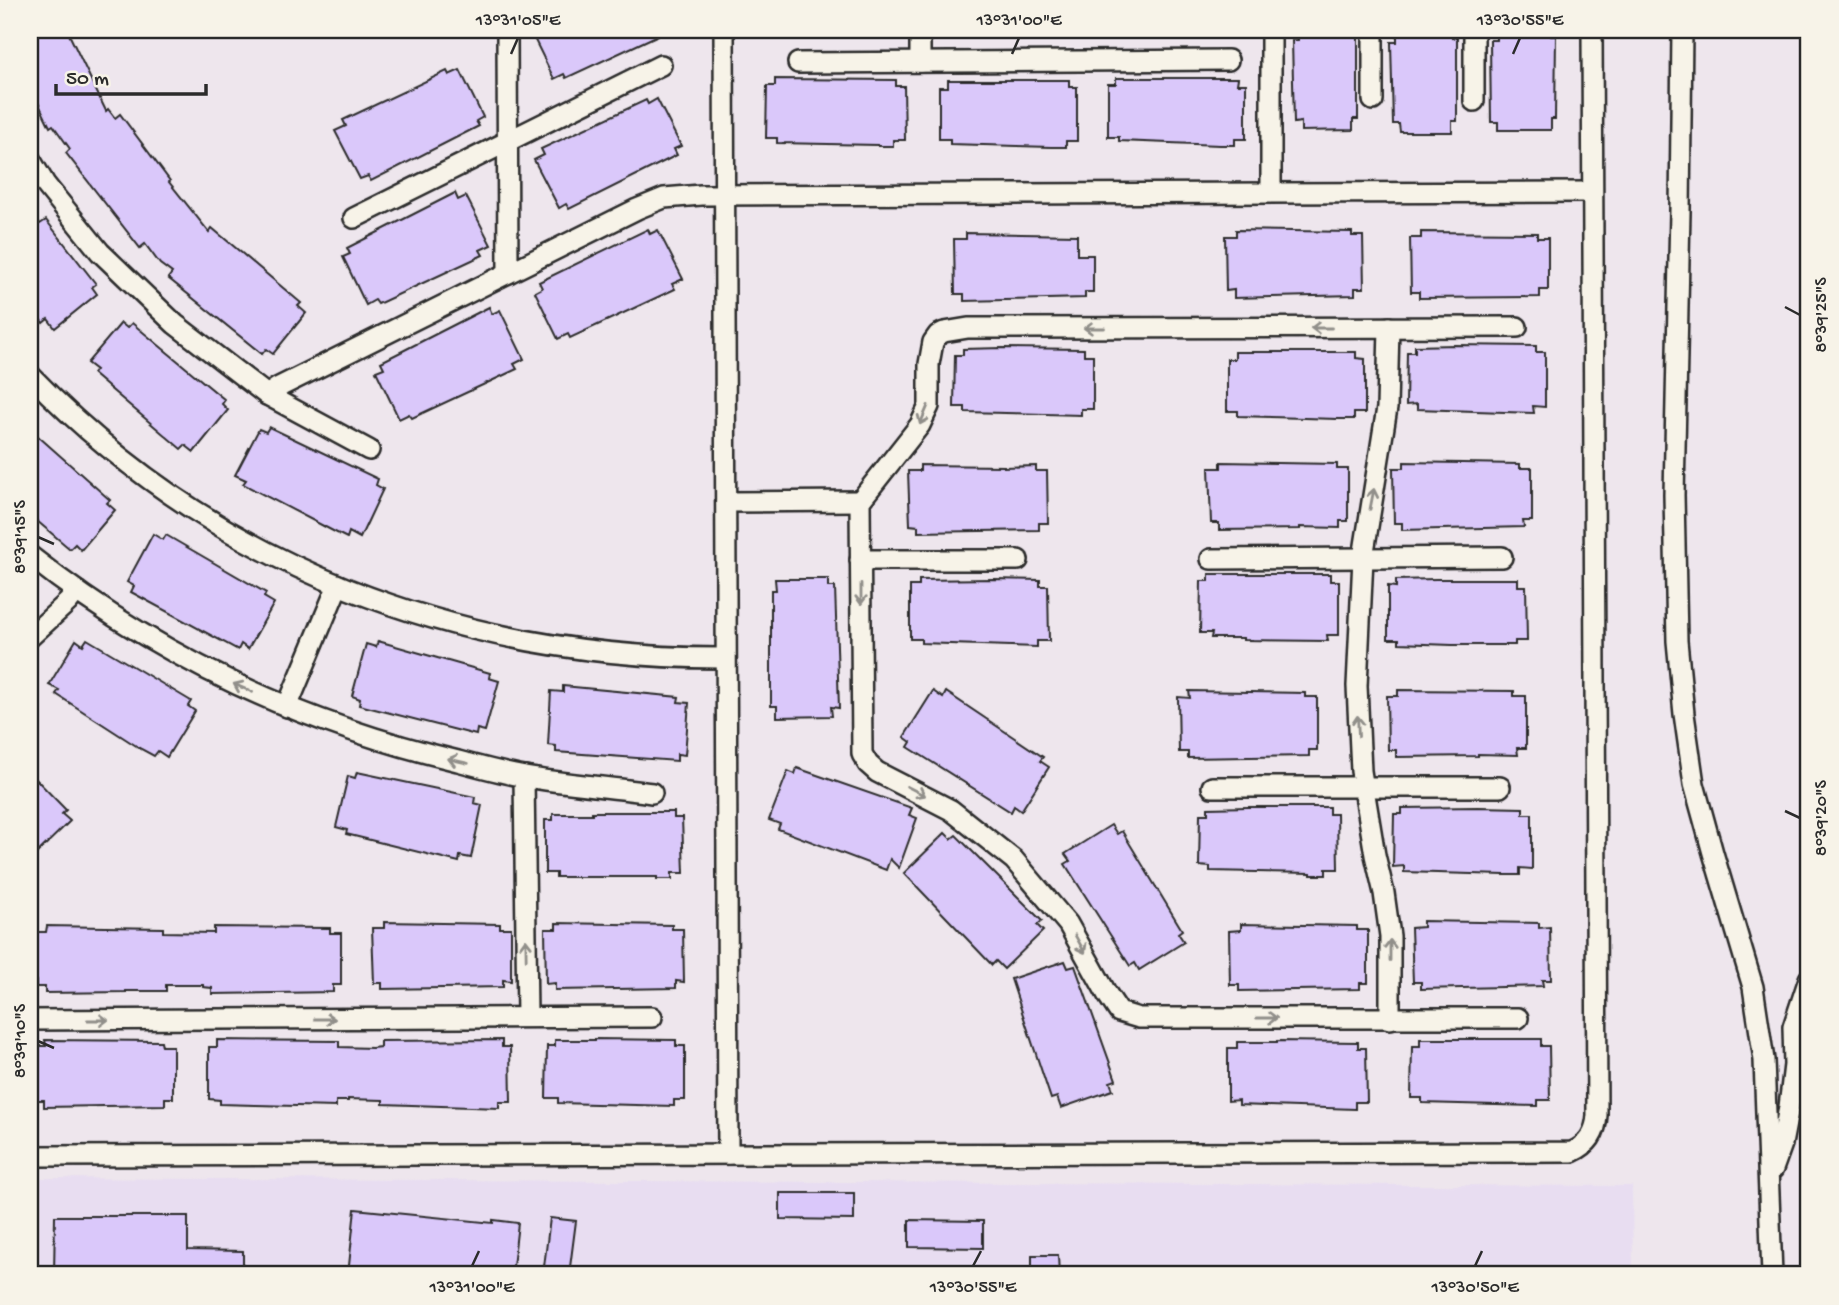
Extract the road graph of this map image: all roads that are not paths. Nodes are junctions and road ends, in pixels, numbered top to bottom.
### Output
1 (507, 30) edge
2 (724, 30) edge
3 (920, 30) edge
4 (1271, 30) edge
5 (1373, 30) edge
6 (1474, 30) edge
7 (1592, 30) edge
8 (1682, 30) edge
9 (1228, 60) dead end
10 (920, 62) junction
11 (797, 63) dead end
12 (661, 65) dead end
13 (1373, 100) dead end
14 (1474, 101) dead end
15 (507, 141) junction
16 (30, 159) edge
17 (1271, 192) junction
18 (1592, 192) junction
19 (724, 195) junction
20 (354, 218) dead end
21 (508, 273) junction
22 (1389, 327) junction
23 (1517, 327) dead end
24 (30, 375) edge
25 (267, 395) junction
26 (369, 450) dead end
27 (860, 501) junction
28 (726, 502) junction
29 (30, 556) edge
30 (1502, 557) dead end
31 (1363, 558) junction
32 (1211, 559) dead end
33 (1018, 560) dead end
34 (860, 561) junction
35 (338, 585) junction
36 (77, 591) junction
37 (30, 637) edge
38 (725, 658) junction
39 (287, 707) junction
40 (524, 777) junction
41 (1212, 787) dead end
42 (1364, 787) junction
43 (1500, 787) dead end
44 (652, 793) dead end
45 (1809, 979) edge
46 (527, 1017) junction
47 (652, 1017) dead end
48 (1518, 1018) dead end
49 (1390, 1019) junction
50 (30, 1020) edge
51 (728, 1154) junction
52 (30, 1156) edge
53 (1769, 1181) junction
54 (1772, 1275) edge

1 - 15 street
2 - 19 street
3 - 10 street
4 - 17 street
5 - 13 street
6 - 14 street
7 - 18 street
8 - 53 street
9 - 10 street
10 - 11 street
12 - 15 street
15 - 20 street
15 - 21 street
16 - 25 street
17 - 18 street
17 - 19 street
18 - 51 street
19 - 21 street
19 - 28 street
21 - 25 street
22 - 23 street
22 -> 27 street
31 -> 22 street
24 - 35 street
25 - 26 street
27 - 28 street
27 - 34 street
28 - 38 street
29 - 36 street
30 - 31 street
31 - 32 street
42 -> 31 street
33 - 34 street
34 -> 49 street
35 - 38 street
35 - 39 street
36 - 37 street
39 -> 36 street
38 - 51 street
40 -> 39 street
40 - 44 street
46 -> 40 street
41 - 42 street
42 - 43 street
49 -> 42 street
45 - 53 street
46 - 47 street
50 -> 46 street
48 - 49 street
51 - 52 street
53 - 54 street

